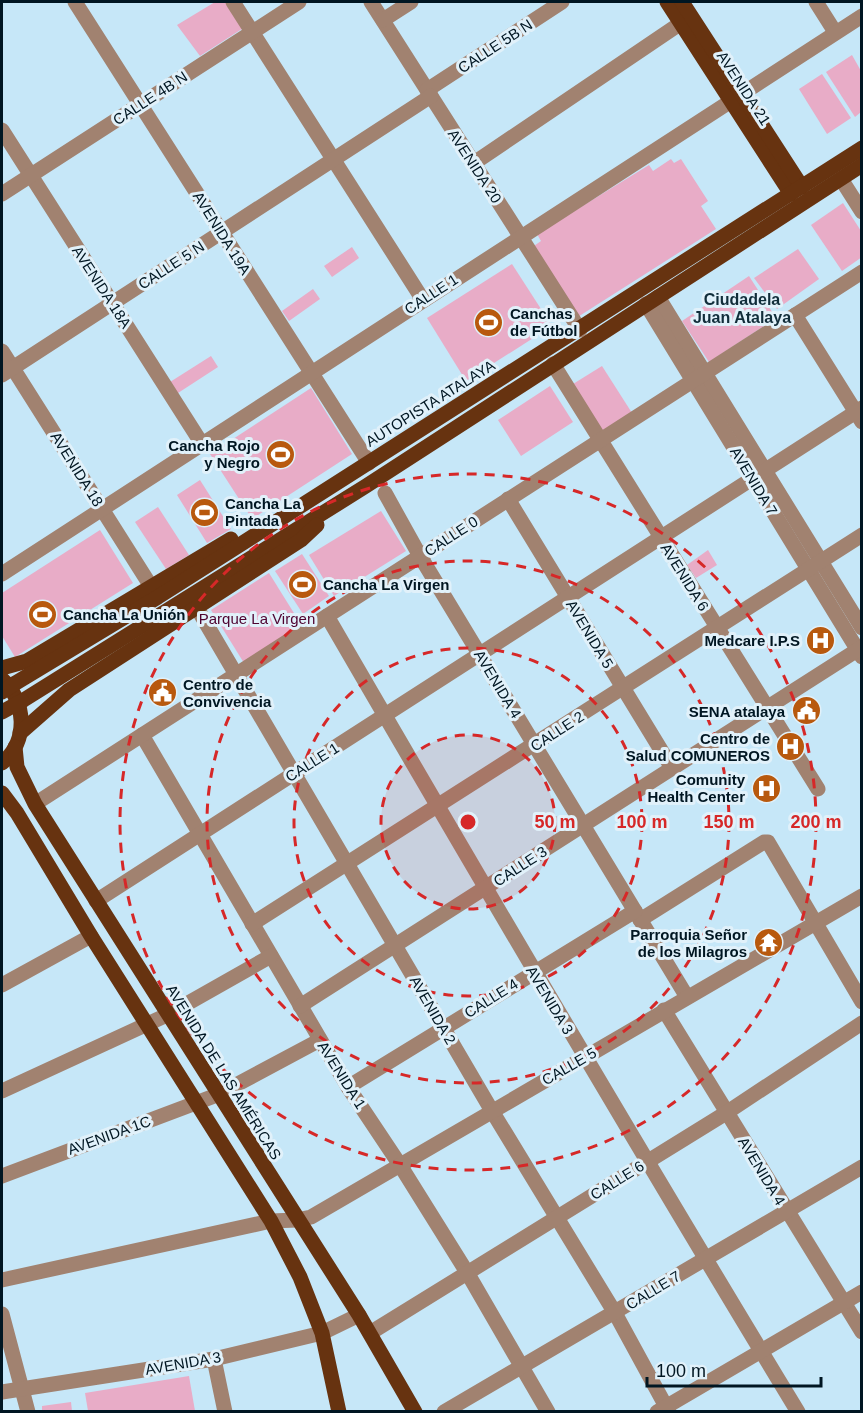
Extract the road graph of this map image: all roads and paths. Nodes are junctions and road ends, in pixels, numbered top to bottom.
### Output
1 (75, 2) edge
2 (233, 2) edge
3 (299, 2) edge
4 (371, 2) edge
5 (411, 2) edge
6 (562, 2) edge
7 (667, 2) edge
8 (682, 2) edge
9 (816, 2) edge
10 (861, 16) edge
11 (383, 20) junction
12 (681, 23) junction
13 (252, 32) junction
14 (836, 33) junction
15 (429, 93) junction
16 (735, 98) junction
17 (140, 104) junction
18 (2, 130) edge
19 (861, 148) edge
20 (334, 159) junction
21 (474, 163) junction
22 (861, 165) edge
23 (30, 175) junction
24 (841, 179) junction
25 (797, 190) junction
26 (2, 194) edge
27 (861, 212) edge
28 (221, 232) junction
29 (521, 236) junction
30 (861, 272) edge
31 (423, 300) junction
32 (652, 301) junction
33 (112, 303) junction
34 (795, 315) junction
35 (580, 330) junction
36 (2, 351) edge
37 (553, 364) junction
38 (7, 371) edge
39 (310, 373) junction
40 (699, 377) junction
41 (859, 414) edge
42 (600, 440) junction
43 (202, 444) junction
44 (369, 464) junction
45 (758, 474) junction
46 (341, 481) junction
47 (385, 493) dead end
48 (508, 499) junction
49 (344, 501) junction
50 (102, 508) junction
51 (861, 535) edge
52 (661, 537) junction
53 (420, 556) junction
54 (814, 566) junction
55 (3, 570) edge
56 (152, 588) junction
57 (568, 597) junction
58 (197, 608) junction
59 (327, 616) junction
60 (861, 628) edge
61 (718, 629) junction
62 (860, 652) edge
63 (480, 654) junction
64 (2, 668) edge
65 (236, 675) junction
66 (6, 685) edge
67 (624, 688) junction
68 (767, 708) junction
69 (2, 712) edge
70 (385, 716) junction
71 (142, 735) junction
72 (18, 740) junction
73 (535, 745) junction
74 (2, 763) edge
75 (672, 768) junction
76 (294, 773) junction
77 (818, 789) dead end
78 (2, 793) edge
79 (41, 800) dead end
80 (439, 808) junction
81 (584, 825) junction
82 (199, 833) junction
83 (348, 865) junction
84 (485, 888) junction
85 (861, 896) edge
86 (96, 901) junction
87 (638, 915) junction
88 (814, 923) junction
89 (252, 924) junction
90 (91, 936) junction
91 (395, 945) junction
92 (271, 956) junction
93 (533, 972) junction
94 (2, 985) edge
95 (687, 997) junction
96 (861, 1002) edge
97 (300, 1006) junction
98 (664, 1010) junction
99 (167, 1015) junction
100 (861, 1023) edge
101 (148, 1025) junction
102 (443, 1028) junction
103 (320, 1040) junction
104 (584, 1057) junction
105 (348, 1087) junction
106 (2, 1091) edge
107 (218, 1095) junction
108 (197, 1103) junction
109 (492, 1111) junction
110 (726, 1113) junction
111 (646, 1162) junction
112 (400, 1165) junction
113 (861, 1167) edge
114 (2, 1176) edge
115 (786, 1211) junction
116 (556, 1218) junction
117 (297, 1220) junction
118 (271, 1221) junction
119 (704, 1259) junction
120 (468, 1274) junction
121 (2, 1280) edge
122 (861, 1292) edge
123 (842, 1303) junction
124 (615, 1313) junction
125 (2, 1314) edge
126 (359, 1315) junction
127 (861, 1332) edge
128 (322, 1333) junction
129 (370, 1333) junction
130 (761, 1351) junction
131 (214, 1359) junction
132 (521, 1367) junction
133 (22, 1389) junction
134 (2, 1392) edge
135 (664, 1410) edge
136 (28, 1412) edge
137 (225, 1412) edge
138 (339, 1412) edge
139 (416, 1412) edge
140 (444, 1412) edge
141 (548, 1412) edge
142 (798, 1412) edge

1 - 17 street, AVENIDA 19A
2 - 13 street
3 - 13 street, CALLE 4B N
4 - 11 street, AVENIDA 20
5 - 11 street
6 - 15 street, CALLE 5B N
7 - 12 main road, AVENIDA 21
8 - 16 main road, AVENIDA 21
9 - 14 street
10 - 14 street, CALLE 1
11 - 15 street, AVENIDA 20
12 - 16 main road, AVENIDA 21
12 - 21 street
13 - 17 street, CALLE 4B N
13 - 20 street
14 - 16 street, CALLE 1
15 - 20 street, CALLE 5 N
15 - 21 street, AVENIDA 20
16 - 25 main road, AVENIDA 21
16 - 29 street, CALLE 1
17 - 23 street, CALLE 4B N
17 - 28 street, AVENIDA 19A
18 - 23 street, AVENIDA 18A
19 - 25 main road, AUTOPISTA ATALAYA
20 - 28 street, CALLE 5 N
20 - 31 street
21 - 29 street, AVENIDA 20
22 - 24 main road
23 - 26 street, CALLE 4B N
23 - 33 street, AVENIDA 18A
24 - 27 street
24 - 32 main road
25 - 35 main road, AUTOPISTA ATALAYA
28 - 33 street, CALLE 5 N
28 - 39 street, AVENIDA 19A
29 - 31 street, CALLE 1
29 - 35 street, AVENIDA 20
30 - 34 street, CALLE 0
31 - 39 street, CALLE 1
32 - 37 main road
32 - 40 street, AVENIDA 7
33 - 38 street, CALLE 5 N
33 - 43 street, AVENIDA 18A
34 - 40 street, CALLE 0
34 - 41 street
35 - 44 main road, AUTOPISTA ATALAYA
36 - 38 street, AVENIDA 18
37 - 42 street, AVENIDA 6
37 - 49 main road
38 - 50 street, AVENIDA 18
39 - 43 street, CALLE 1
39 - 44 street, AVENIDA 19A
40 - 42 street, CALLE 0
40 - 45 street, AVENIDA 7
41 - 45 street, CALLE 1
42 - 48 street, CALLE 0
42 - 52 street, AVENIDA 6
43 - 50 street, CALLE 1
44 - 46 main road, AUTOPISTA ATALAYA
45 - 52 street, CALLE 1
45 - 54 street, AVENIDA 7
46 - 56 main road
46 - 66 main road, AUTOPISTA ATALAYA
47 - 53 street, AVENIDA 4
48 - 53 street, CALLE 0
48 - 57 street, AVENIDA 5
49 - 58 main road
49 - 69 main road, bridge
50 - 55 street, CALLE 1
50 - 56 street, AVENIDA 18
51 - 54 street, CALLE 2
52 - 57 street, CALLE 1
52 - 61 street, AVENIDA 6
53 - 59 street, CALLE 0
53 - 63 street, AVENIDA 4
54 - 60 street, AVENIDA 7
54 - 61 street, CALLE 2
54 - 62 street, AVENIDA 7
56 - 64 main road
57 - 63 street, CALLE 1
57 - 67 street, AVENIDA 5
58 - 65 street, AVENIDA 2
58 - 72 main road
59 - 65 street, CALLE 0
59 - 70 street, AVENIDA 3
61 - 67 street, CALLE 2
61 - 68 street, AVENIDA 6
62 - 68 street, CALLE 3
63 - 70 street, CALLE 1
63 - 73 street, AVENIDA 4
65 - 71 street, CALLE 0
65 - 76 street, AVENIDA 2
66 - 72 main road, AVENIDA DE LAS AMÉRICAS
67 - 73 street, CALLE 2
67 - 75 street, AVENIDA 5
68 - 75 street, CALLE 3
68 - 77 street, AVENIDA 6
70 - 76 street, CALLE 1
70 - 80 street, AVENIDA 3
71 - 79 street, CALLE 0
71 - 82 street, AVENIDA 1
72 - 74 main road
72 - 86 main road, AVENIDA DE LAS AMÉRICAS
73 - 80 street, CALLE 2
73 - 81 street, AVENIDA 4
75 - 81 street, CALLE 3
76 - 82 street, CALLE 1
76 - 83 street, AVENIDA 2
78 - 90 main road
80 - 83 street, CALLE 2
80 - 84 street, AVENIDA 3
81 - 84 street, CALLE 3
81 - 87 street, AVENIDA 4
82 - 86 street, CALLE 1
82 - 89 street, AVENIDA 1
83 - 89 street, CALLE 2
83 - 91 street, AVENIDA 2
84 - 91 street, CALLE 3
84 - 93 street, AVENIDA 3
85 - 88 street, CALLE 5
86 - 99 main road, AVENIDA DE LAS AMÉRICAS
87 - 88 street, CALLE 4
87 - 93 street, CALLE 4
87 - 95 street, AVENIDA 4
88 - 95 street, CALLE 5
88 - 96 street
89 - 92 street, AVENIDA 1
90 - 94 street
90 - 101 main road
91 - 97 street, CALLE 3
91 - 102 street, AVENIDA 2
92 - 97 street, AVENIDA 1
92 - 99 street
93 - 102 street, CALLE 4
93 - 104 street, AVENIDA 3
95 - 98 street, CALLE 5
97 - 103 street, AVENIDA 1
98 - 104 street, CALLE 5
98 - 110 street, AVENIDA 4
99 - 101 street
99 - 107 main road, AVENIDA DE LAS AMÉRICAS
100 - 110 street, CALLE 6
101 - 106 street
101 - 108 main road
102 - 105 street, CALLE 4
102 - 109 street, AVENIDA 2
103 - 105 street, AVENIDA 1
103 - 107 street, AVENIDA 1C
104 - 109 street, CALLE 5
104 - 111 street, AVENIDA 3
105 - 112 street, AVENIDA 1
107 - 108 street, AVENIDA 1C
107 - 117 main road, AVENIDA DE LAS AMÉRICAS
108 - 114 street, AVENIDA 1C
108 - 118 main road
109 - 112 street, CALLE 5
109 - 116 street, AVENIDA 2
110 - 111 street, CALLE 6
110 - 115 street, AVENIDA 4
111 - 116 street, CALLE 6
111 - 119 street, AVENIDA 3
112 - 117 street, CALLE 5
112 - 120 street, AVENIDA 1
113 - 115 street, CALLE 7
115 - 119 street, CALLE 7
115 - 123 street, AVENIDA 4
116 - 120 street, CALLE 6
116 - 124 street, AVENIDA 2
117 - 118 street, CALLE 5
117 - 126 main road, AVENIDA DE LAS AMÉRICAS
118 - 121 street, CALLE 5
118 - 128 main road
119 - 124 street, CALLE 7
119 - 130 street, AVENIDA 3
120 - 129 street, CALLE 6
120 - 132 street, AVENIDA 1
122 - 123 street
123 - 127 street, AVENIDA 4
123 - 130 street
124 - 132 street, CALLE 7
124 - 135 street, AVENIDA 2
125 - 133 street
126 - 128 street, AVENIDA 3
126 - 129 main road, AVENIDA DE LAS AMÉRICAS
128 - 131 street, AVENIDA 3
128 - 138 main road
129 - 139 main road, AVENIDA DE LAS AMÉRICAS
130 - 135 street
130 - 142 street, AVENIDA 3
131 - 133 street, AVENIDA 3
131 - 137 street
132 - 140 street, CALLE 7
132 - 141 street, AVENIDA 1
133 - 134 street, AVENIDA 3
133 - 136 street

